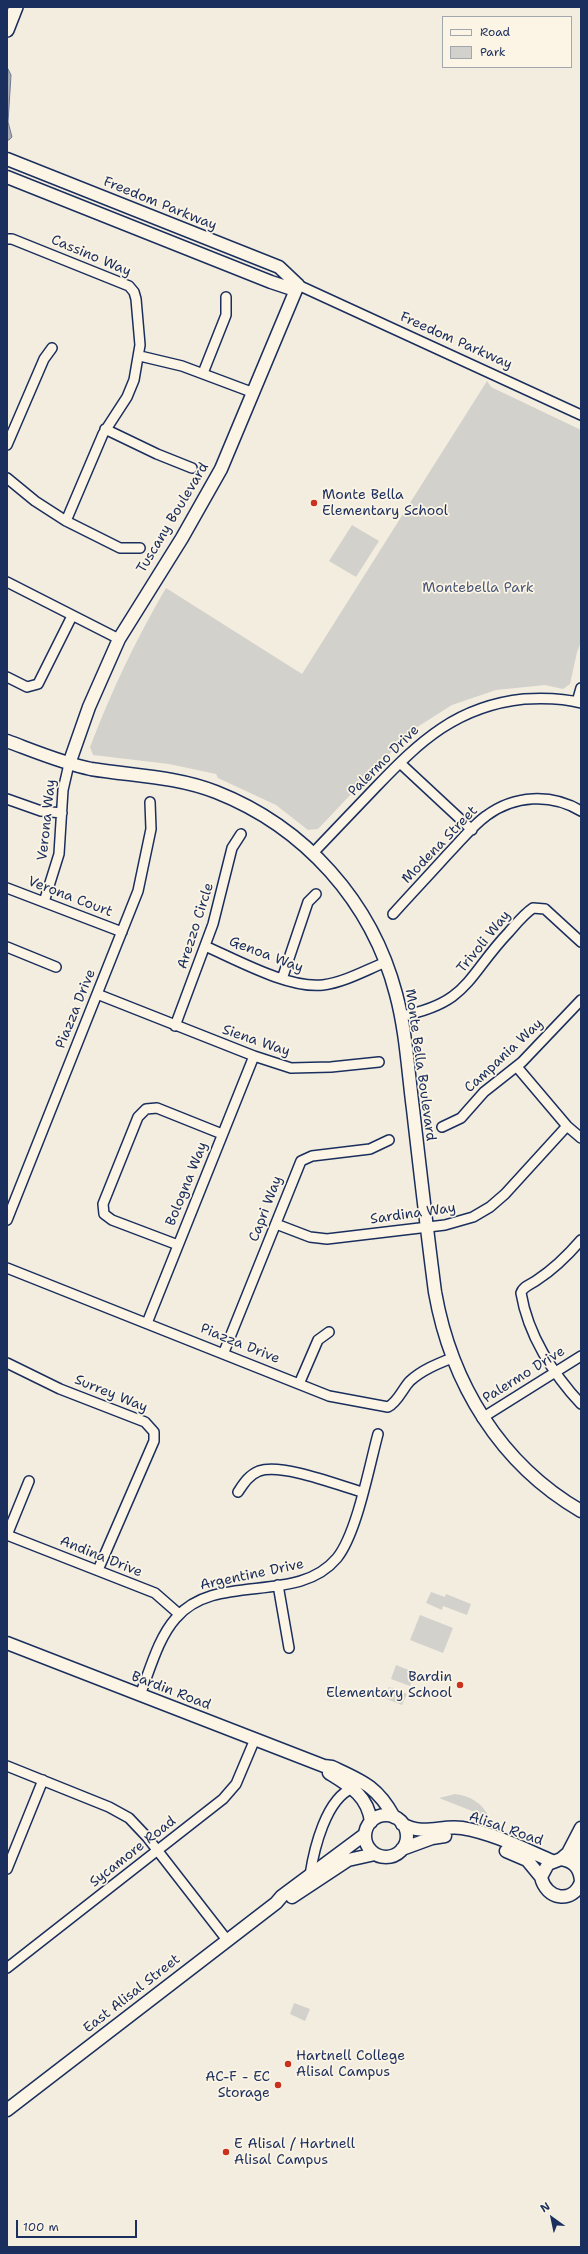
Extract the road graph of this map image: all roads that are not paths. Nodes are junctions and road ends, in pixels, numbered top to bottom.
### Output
1 (16, 7) edge
2 (7, 30) edge
3 (7, 159) edge
4 (7, 177) edge
5 (7, 239) edge
6 (298, 285) junction
7 (226, 297) dead end
8 (52, 348) dead end
9 (140, 356) junction
10 (203, 373) junction
11 (254, 393) junction
12 (581, 415) edge
13 (105, 429) junction
14 (7, 445) edge
15 (192, 468) dead end
16 (7, 478) edge
17 (66, 521) junction
18 (140, 548) dead end
19 (7, 582) edge
20 (72, 616) junction
21 (119, 639) junction
22 (7, 677) edge
23 (581, 688) edge
24 (579, 703) edge
25 (7, 741) edge
26 (400, 763) junction
27 (68, 764) junction
28 (7, 799) edge
29 (150, 802) dead end
30 (581, 811) edge
31 (62, 813) junction
32 (472, 830) junction
33 (241, 834) dead end
34 (313, 853) junction
35 (7, 888) edge
36 (316, 894) dead end
37 (44, 902) junction
38 (393, 914) dead end
39 (122, 932) junction
40 (581, 942) edge
41 (205, 946) junction
42 (7, 947) edge
43 (386, 962) junction
44 (56, 967) dead end
45 (282, 979) junction
46 (97, 994) junction
47 (581, 1000) edge
48 (401, 1016) junction
49 (174, 1026) junction
50 (254, 1056) junction
51 (379, 1062) dead end
52 (517, 1067) junction
53 (567, 1126) junction
54 (442, 1127) dead end
55 (222, 1134) junction
56 (581, 1138) edge
57 (389, 1140) dead end
58 (7, 1220) edge
59 (276, 1224) junction
60 (427, 1227) junction
61 (581, 1240) edge
62 (178, 1245) junction
63 (7, 1268) edge
64 (147, 1323) junction
65 (329, 1332) dead end
66 (224, 1352) junction
67 (581, 1356) edge
68 (452, 1358) junction
69 (7, 1363) edge
70 (555, 1373) junction
71 (299, 1384) junction
72 (581, 1404) edge
73 (482, 1418) junction
74 (378, 1434) dead end
75 (29, 1481) dead end
76 (238, 1492) dead end
77 (362, 1492) junction
78 (581, 1511) edge
79 (7, 1535) edge
80 (98, 1570) junction
81 (278, 1585) junction
82 (179, 1614) junction
83 (7, 1643) edge
84 (288, 1648) dead end
85 (140, 1695) junction
86 (255, 1740) junction
87 (7, 1766) edge
88 (324, 1766) junction
89 (43, 1780) junction
90 (353, 1788) junction
91 (398, 1820) junction
92 (371, 1822) junction
93 (581, 1828) edge
94 (364, 1835) junction
95 (581, 1846) edge
96 (158, 1850) junction
97 (314, 1850) junction
98 (402, 1850) junction
99 (375, 1854) junction
100 (332, 1860) junction
101 (556, 1860) junction
102 (7, 1869) edge
103 (579, 1872) edge
104 (310, 1875) junction
105 (542, 1877) junction
106 (581, 1881) edge
107 (577, 1894) edge
108 (276, 1903) junction
109 (227, 1940) junction
110 (7, 1968) edge
111 (7, 2110) edge

1 - 2 main road
3 - 6 street, Freedom Parkway
4 - 6 street, Freedom Parkway
5 - 9 street, Cassino Way
6 - 11 street, Tuscany Boulevard
6 - 12 street, Freedom Parkway
7 - 10 street
8 - 14 street
9 - 10 street
9 - 13 street, Cassino Way
10 - 11 street
11 - 21 street, Tuscany Boulevard
13 - 15 street
13 - 17 street, Cassino Way
16 - 17 street
17 - 18 street
19 - 20 street
20 - 21 street
20 - 22 street
21 - 27 street, Tuscany Boulevard
23 - 24 street
24 - 26 street, Palermo Drive
25 - 27 street, Monte Bella Boulevard
26 - 32 street
26 - 34 street, Palermo Drive
27 - 31 street, Verona Way
27 - 34 street, Monte Bella Boulevard
28 - 31 street
29 - 39 street, Piazza Drive
30 - 32 street, Modena Street
31 - 37 street, Verona Way
32 - 38 street, Modena Street
33 - 41 street, Arezzo Circle
34 - 43 street, Monte Bella Boulevard
35 - 37 street, Verona Court
36 - 45 street
37 - 39 street, Verona Court
39 - 46 street, Piazza Drive
40 - 48 street, Trivoli Way
41 - 45 street, Genoa Way
41 - 49 street, Arezzo Circle
42 - 44 street
43 - 45 street, Genoa Way
43 - 48 street, Monte Bella Boulevard
46 - 49 street, Siena Way
46 - 58 street, Piazza Drive
47 - 52 street, Campania Way
48 - 60 street, Monte Bella Boulevard
49 - 50 street, Siena Way
50 - 51 street, Siena Way
50 - 55 street, Bologna Way
52 - 53 street
52 - 54 street, Campania Way
53 - 56 street
53 - 60 street, Sardina Way
55 - 62 street, Bologna Way
55 - 62 street
57 - 59 street, Capri Way
59 - 60 street, Sardina Way
59 - 66 street, Capri Way
60 - 68 street, Monte Bella Boulevard
61 - 70 street
62 - 64 street, Bologna Way
63 - 64 street, Piazza Drive
64 - 66 street, Piazza Drive
65 - 71 street
66 - 71 street, Piazza Drive
67 - 70 street, Palermo Drive
68 - 71 street, Piazza Drive
68 - 73 street, Monte Bella Boulevard
69 - 80 street, Surrey Way
70 - 72 street
70 - 73 street, Palermo Drive
73 - 78 street, Monte Bella Boulevard
74 - 77 street, Argentine Drive
75 - 79 street
76 - 77 street
77 - 81 street, Argentine Drive
79 - 80 street, Andina Drive
80 - 82 street, Andina Drive
81 - 82 street, Argentine Drive
81 - 84 street
82 - 85 street, Argentine Drive
83 - 85 street, Bardin Road
85 - 86 street, Bardin Road
86 - 88 street, Bardin Road
86 - 96 street, Sycamore Road
87 - 89 street
88 - 90 street, Bardin Road
88 - 91 street, Bardin Road
89 - 96 street
89 - 102 street
90 - 92 street, Bardin Road
90 - 97 street
91 - 92 street
91 - 98 street
91 - 101 street, Alisal Road
92 - 94 street
93 - 101 street
94 - 99 street
94 - 100 street, East Alisal Street
95 - 103 street
96 - 109 street
96 - 110 street, Sycamore Road
97 - 100 street
97 - 104 street
98 - 99 street
98 - 105 street, Alisal Road
99 - 108 street, East Alisal Street
100 - 104 street, East Alisal Street
101 - 103 street, Alisal Road
101 - 105 street, Alisal Road
103 - 106 street, Alisal Road
104 - 108 street, East Alisal Street
105 - 107 street, Alisal Road
106 - 107 street, Alisal Road
108 - 109 street, East Alisal Street
109 - 111 street, East Alisal Street

